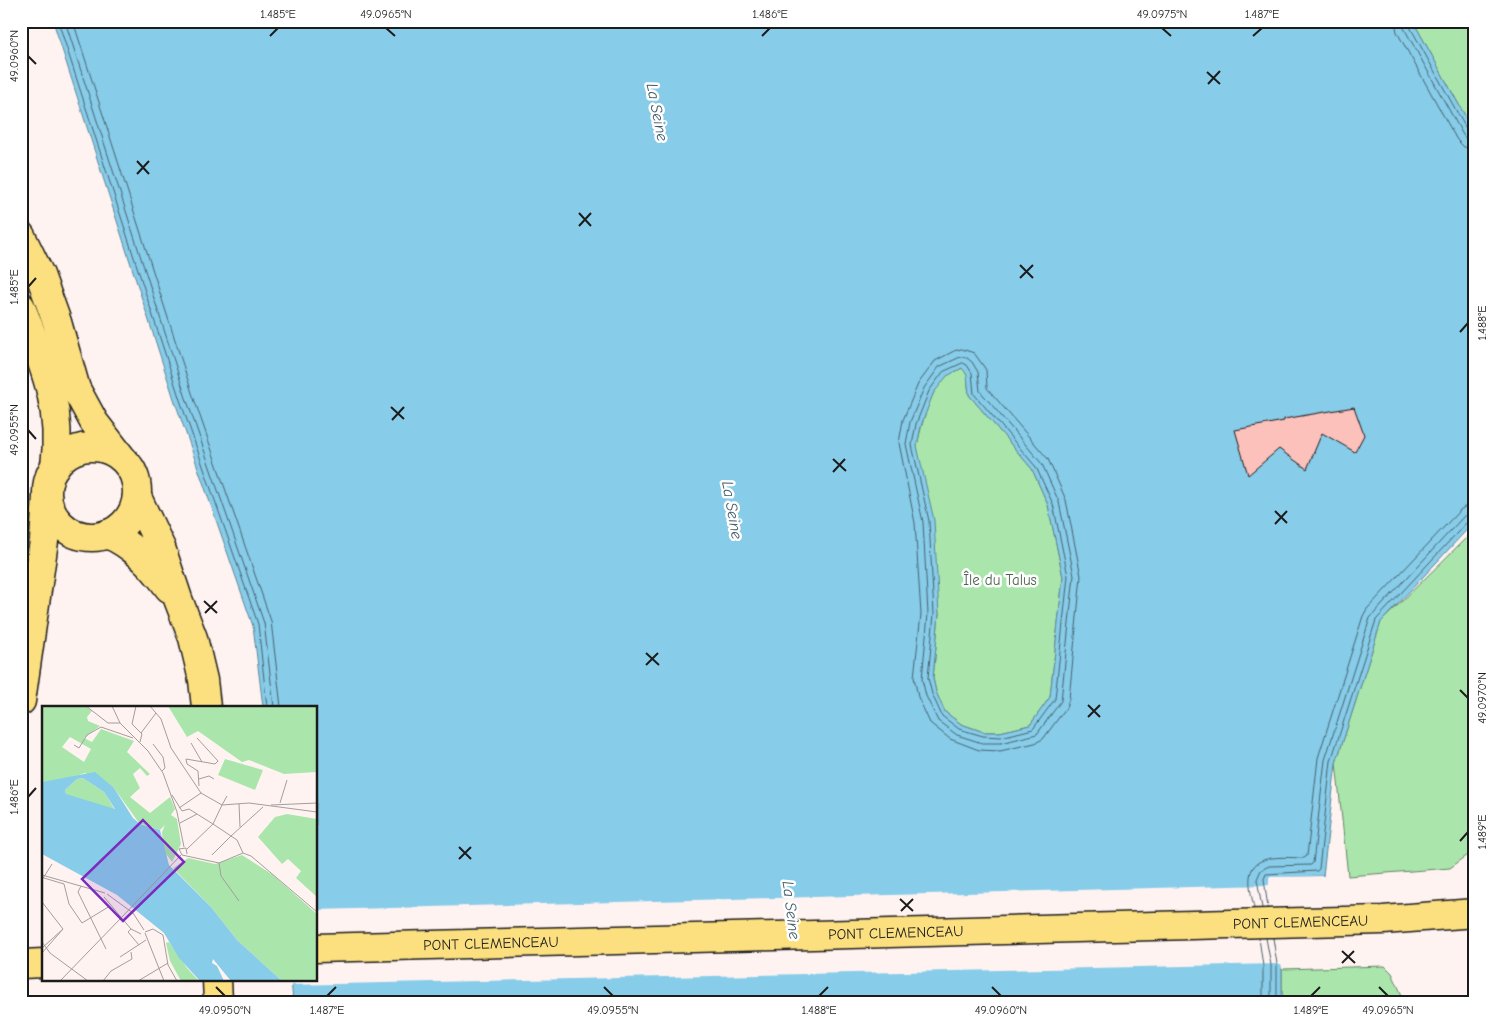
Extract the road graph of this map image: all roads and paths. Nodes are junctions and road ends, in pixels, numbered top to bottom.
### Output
1 (21, 236) edge
2 (21, 307) edge
3 (123, 460) junction
4 (55, 467) junction
5 (48, 493) junction
6 (137, 497) junction
7 (74, 533) junction
8 (107, 534) junction
9 (40, 563) junction
10 (178, 599) junction
11 (21, 701) edge
12 (206, 706) edge
13 (1475, 913) edge
14 (318, 948) edge
15 (42, 963) edge
16 (21, 964) edge
17 (217, 980) edge
18 (218, 1002) edge

1 - 3 main road
2 - 4 main road
3 - 4 main road
3 - 6 main road
4 - 5 main road
5 - 7 main road
5 - 9 main road
6 - 8 main road
6 - 10 main road
7 - 8 main road
7 - 9 main road
8 - 10 main road
9 - 11 main road
10 - 12 main road
13 - 14 main road, PONT CLEMENCEAU
15 - 16 main road
17 - 18 main road

